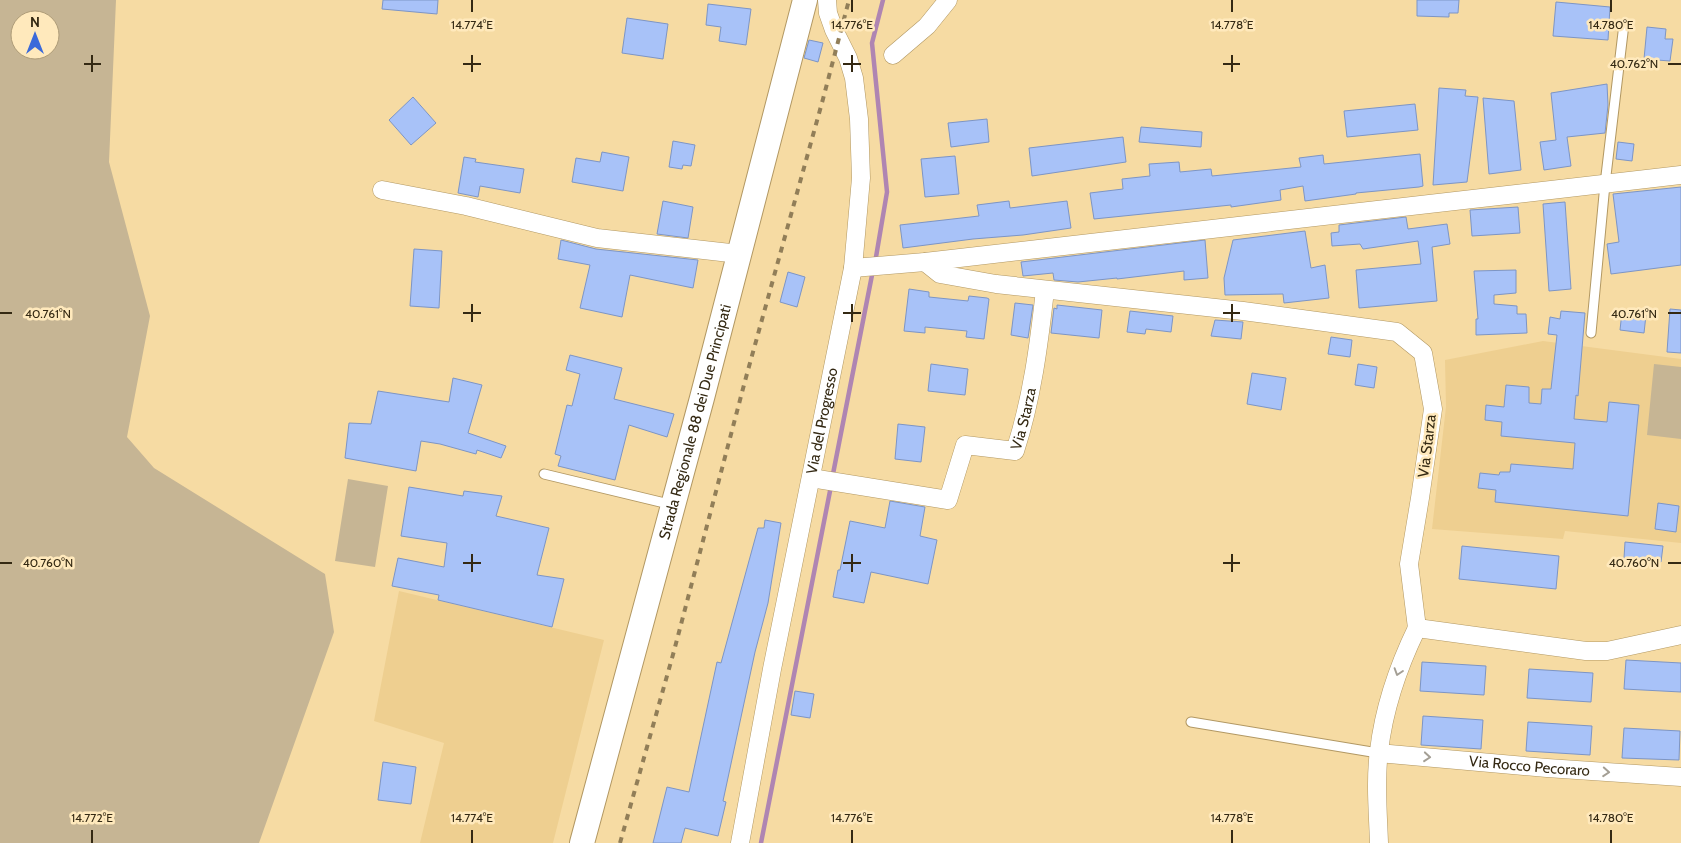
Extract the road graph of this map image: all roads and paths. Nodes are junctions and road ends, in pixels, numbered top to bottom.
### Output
1 (805, 0) edge
2 (827, 0) edge
3 (948, 0) edge
4 (1624, 24) dead end
5 (893, 55) dead end
6 (1681, 175) edge
7 (1605, 184) junction
8 (382, 190) dead end
9 (739, 254) junction
10 (926, 262) junction
11 (858, 267) junction
12 (1045, 290) junction
13 (1592, 333) dead end
14 (544, 474) dead end
15 (816, 479) junction
16 (673, 505) junction
17 (1417, 628) junction
18 (1681, 635) edge
19 (1191, 722) dead end
20 (1378, 753) junction
21 (1681, 776) edge
22 (582, 843) edge
23 (740, 843) edge
24 (1379, 843) edge

1 - 9 main road, Strada Regionale 88 dei Due Principati
2 - 11 street, Via del Progresso
3 - 5 street
4 - 7 lane
6 - 7 street
7 - 10 street
7 - 13 lane
8 - 9 street
9 - 16 main road, Strada Regionale 88 dei Due Principati
10 - 11 street
10 - 12 street, Via Starza
11 - 15 street, Via del Progresso
12 - 15 street, Via Starza
12 - 17 street, Via Starza
14 - 16 lane
15 - 23 street, Via del Progresso
16 - 22 main road, Strada Regionale 88 dei Due Principati
17 - 18 street
17 -> 20 street
19 - 20 lane
20 -> 21 street, Via Rocco Pecoraro
20 - 24 street

